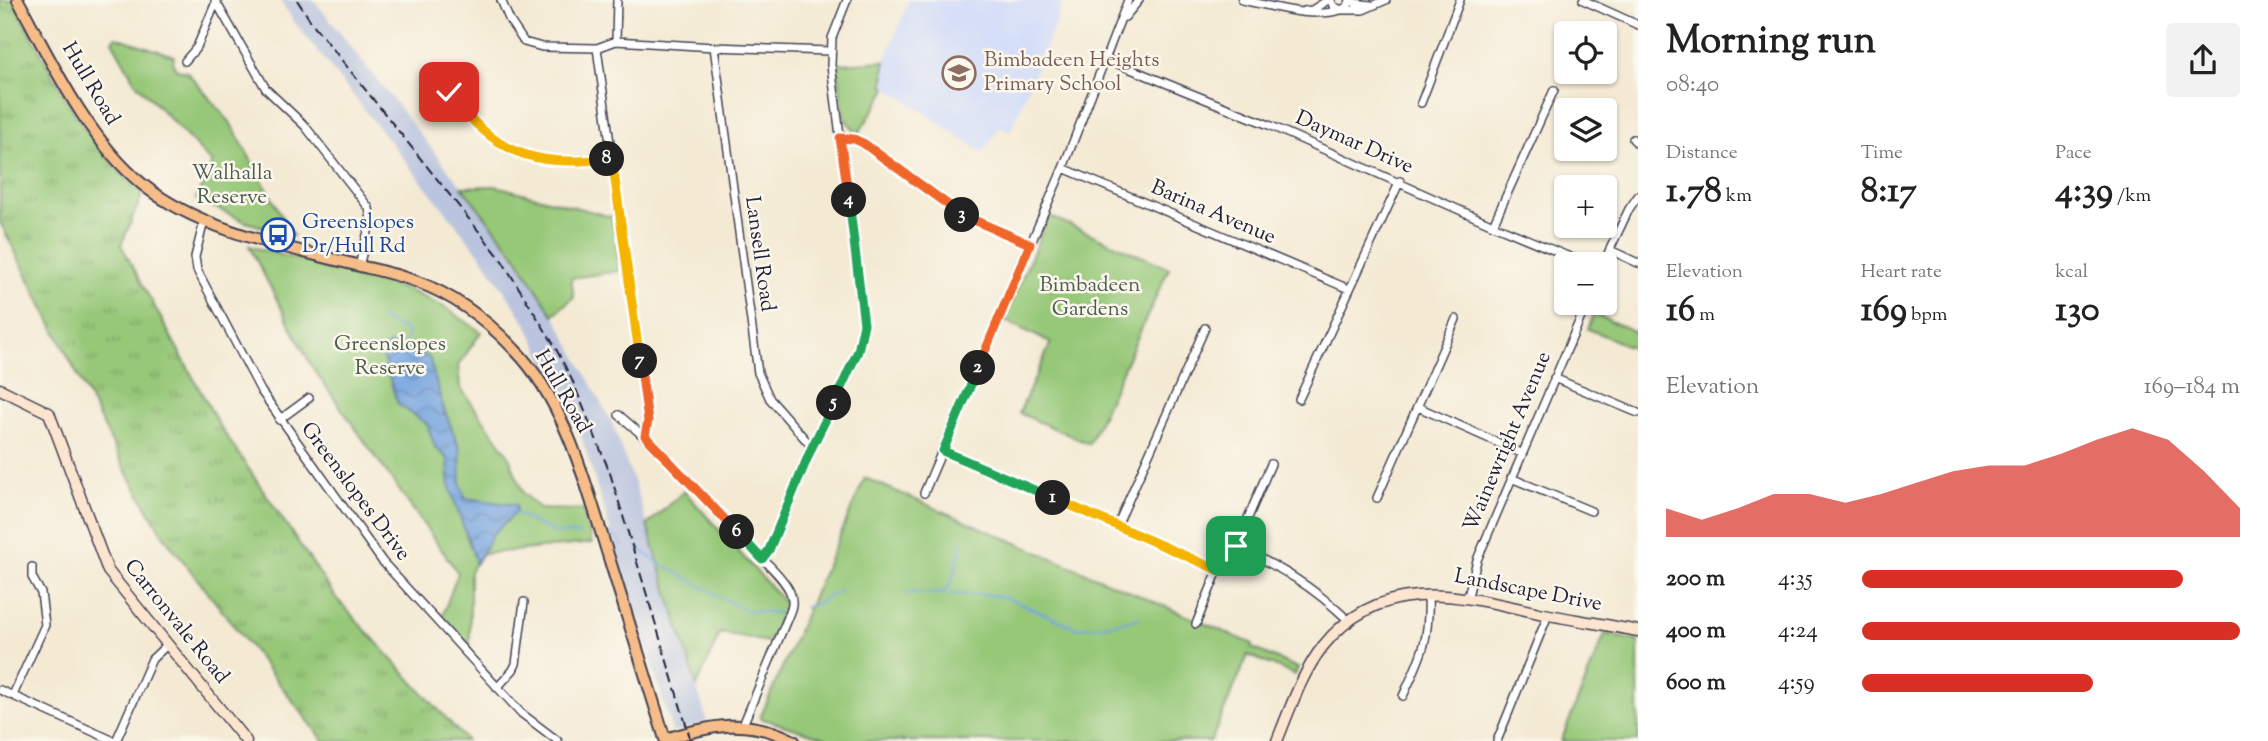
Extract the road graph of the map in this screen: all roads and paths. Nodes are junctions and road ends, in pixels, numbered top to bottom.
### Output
1 (18, 0) edge
2 (501, 0) edge
3 (617, 0) edge
4 (847, 0) edge
5 (1128, 0) edge
6 (1139, 0) edge
7 (1242, 0) edge
8 (1330, 0) edge
9 (1351, 0) edge
10 (1386, 0) edge
11 (1460, 0) edge
12 (215, 1) edge
13 (1586, 1) edge
14 (1374, 5) junction
15 (1342, 10) junction
16 (1300, 11) junction
17 (1638, 25) edge
18 (1119, 27) junction
19 (616, 41) junction
20 (714, 47) junction
21 (597, 48) junction
22 (830, 51) junction
23 (1106, 59) junction
24 (184, 61) dead end
25 (1554, 90) dead end
26 (449, 92) dead end
27 (1421, 103) dead end
28 (840, 138) junction
29 (612, 158) junction
30 (1063, 168) junction
31 (1400, 181) junction
32 (1638, 196) edge
33 (204, 221) junction
34 (1493, 225) junction
35 (1030, 244) junction
36 (1610, 250) joint
37 (1558, 252) edge
38 (1638, 263) edge
39 (359, 266) junction
40 (1349, 289) junction
41 (1582, 315) edge
42 (1456, 320) dead end
43 (1205, 328) dead end
44 (1555, 378) junction
45 (0, 389) edge
46 (309, 398) dead end
47 (1299, 399) dead end
48 (1418, 408) junction
49 (617, 414) dead end
50 (1638, 414) edge
51 (279, 420) junction
52 (645, 436) junction
53 (812, 447) junction
54 (943, 451) junction
55 (1521, 453) junction
56 (1271, 464) dead end
57 (1511, 478) junction
58 (924, 494) dead end
59 (1377, 498) dead end
60 (1591, 511) dead end
61 (1117, 526) junction
62 (1236, 546) junction
63 (762, 559) junction
64 (32, 567) dead end
65 (1218, 570) junction
66 (1428, 594) junction
67 (1468, 596) junction
68 (524, 602) dead end
69 (1548, 615) junction
70 (1348, 620) junction
71 (1196, 624) dead end
72 (1638, 631) edge
73 (168, 644) junction
74 (497, 688) junction
75 (0, 690) edge
76 (13, 695) junction
77 (1403, 696) dead end
78 (743, 725) junction
79 (665, 740) edge
80 (115, 741) edge
81 (246, 741) edge
82 (558, 741) edge
83 (794, 741) edge
84 (1277, 741) edge
85 (1497, 741) edge

1 - 33 main road, Hull Road
2 - 21 street
3 - 19 street
4 - 22 street
5 - 18 street
6 - 18 street
7 - 16 street
8 - 15 street
8 - 16 street
9 - 14 street
9 - 15 street
10 - 14 street
11 - 27 street
12 - 24 street
12 - 39 street
13 - 17 street
14 - 15 street
15 - 16 street
18 - 23 street
19 - 20 street
19 - 21 street
20 - 22 street
20 - 53 street, Lansell Road
21 - 29 street
22 - 28 street
23 - 30 street
23 - 31 street, Daymar Drive
25 - 34 street
26 - 29 street
28 - 35 street
28 - 53 street
29 - 52 street
30 - 35 street
30 - 40 street, Barina Avenue
31 - 34 street, Daymar Drive
31 - 40 street
32 - 36 street
33 - 39 main road, Hull Road
33 - 51 street, Greenslopes Drive
34 - 37 street, Daymar Drive
35 - 54 street
36 - 38 street
39 - 79 main road, Hull Road
40 - 47 street
41 - 44 street, Wainewright Avenue
42 - 48 street
43 - 61 street
44 - 50 street
44 - 55 street, Wainewright Avenue
45 - 73 street, Carronvale Road
46 - 51 street
48 - 55 street
48 - 59 street
49 - 52 street
51 - 74 street, Greenslopes Drive
52 - 63 street
53 - 63 street
54 - 58 street
54 - 61 street
55 - 57 street, Wainewright Avenue
56 - 62 street
57 - 60 street
57 - 67 street, Wainewright Avenue
61 - 65 street
62 - 65 street
62 - 70 street
63 - 78 street
64 - 76 street
65 - 71 street
66 - 67 street, Landscape Drive
66 - 70 street, Landscape Drive
66 - 77 street
67 - 69 street, Landscape Drive
68 - 74 street
69 - 72 street, Landscape Drive
69 - 85 street
70 - 84 street, Landscape Drive
73 - 80 street
73 - 81 street, Carronvale Road
74 - 82 street, Greenslopes Drive
75 - 76 street
76 - 80 street
78 - 79 main road
78 - 83 main road

